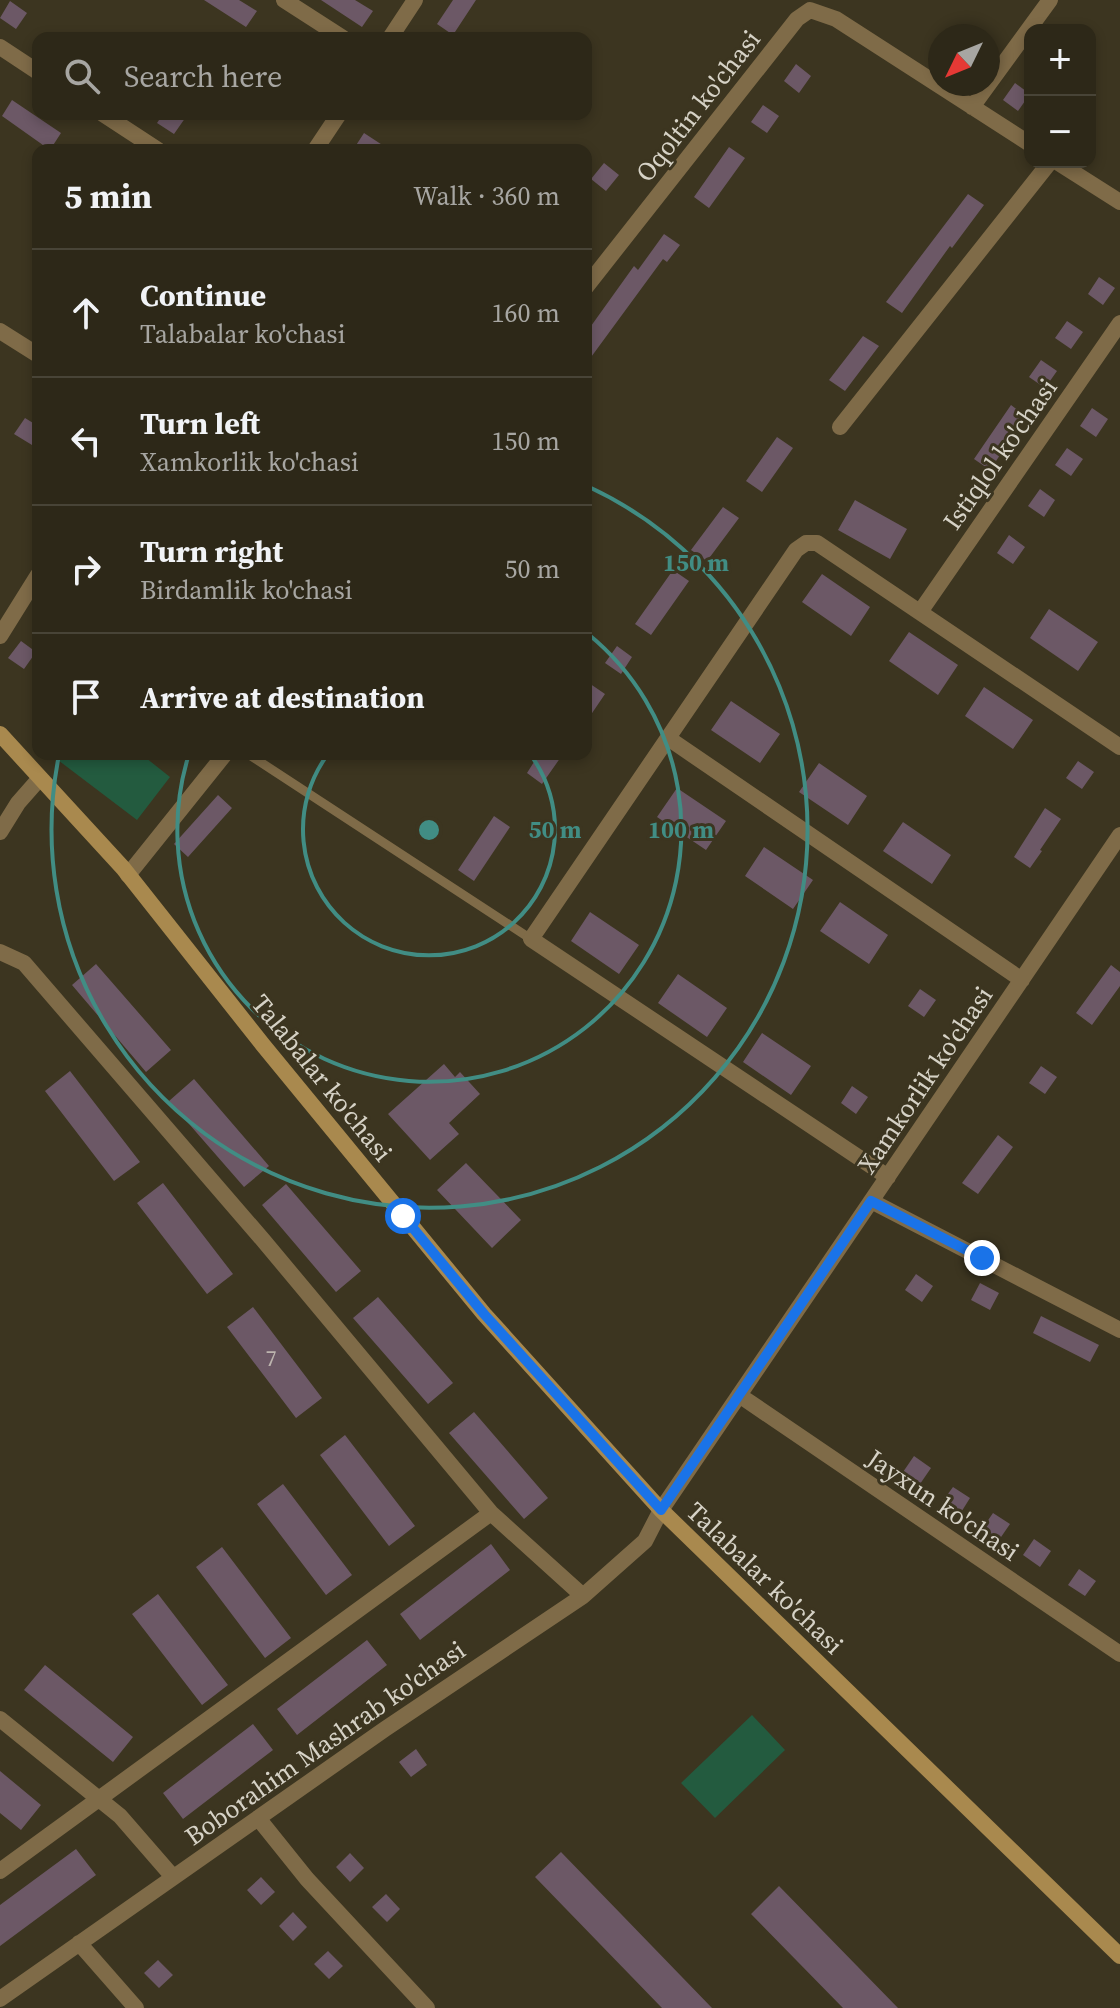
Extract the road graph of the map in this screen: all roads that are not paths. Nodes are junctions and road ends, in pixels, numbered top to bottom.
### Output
1 (284, 0) edge
2 (415, 0) edge
3 (1050, 0) edge
4 (334, 32) edge
5 (394, 32) edge
6 (0, 47) edge
7 (32, 68) edge
8 (972, 107) junction
9 (112, 120) edge
10 (335, 120) edge
11 (1024, 140) edge
12 (149, 144) edge
13 (319, 144) edge
14 (1045, 168) edge
15 (1066, 168) edge
16 (1120, 202) edge
17 (592, 279) edge
18 (1120, 323) edge
19 (0, 331) edge
20 (32, 351) edge
21 (840, 427) dead end
22 (32, 585) edge
23 (920, 612) junction
24 (0, 636) edge
25 (0, 734) edge
26 (668, 738) junction
27 (1120, 747) edge
28 (220, 760) edge
29 (257, 760) edge
30 (40, 778) junction
31 (0, 832) edge
32 (1120, 835) edge
33 (128, 875) junction
34 (531, 939) junction
35 (0, 952) edge
36 (1022, 980) junction
37 (888, 1177) junction
38 (871, 1201) junction
39 (1120, 1330) edge
40 (739, 1395) junction
41 (661, 1510) junction
42 (491, 1513) junction
43 (583, 1596) junction
44 (1120, 1654) edge
45 (0, 1719) edge
46 (98, 1798) junction
47 (258, 1818) junction
48 (0, 1871) edge
49 (173, 1877) junction
50 (79, 1943) junction
51 (1119, 1954) edge
52 (0, 1999) edge
53 (136, 2008) edge
54 (427, 2008) edge

1 - 4 street
2 - 5 street
3 - 8 street
6 - 7 street
8 - 11 street, Oqoltin ko'chasi
8 - 17 street, Oqoltin ko'chasi
9 - 12 street
10 - 13 street
14 - 21 street
15 - 16 street
18 - 23 street, Istiqlol ko'chasi
19 - 20 street
22 - 24 street
23 - 26 street
23 - 27 street
25 - 30 street, Talabalar ko'chasi
26 - 34 street
26 - 36 street
28 - 33 street
29 - 34 lane
30 - 31 street
30 - 33 street, Talabalar ko'chasi
32 - 36 street, Xamkorlik ko'chasi
33 - 41 street, Talabalar ko'chasi
34 - 37 street
35 - 42 street
36 - 37 street, Xamkorlik ko'chasi
37 - 38 street, Xamkorlik ko'chasi
38 - 39 street
38 - 40 street, Xamkorlik ko'chasi
40 - 41 street, Xamkorlik ko'chasi
40 - 44 street, Jayxun ko'chasi
41 - 43 street, Boborahim Mashrab ko'chasi
41 - 51 street, Talabalar ko'chasi
42 - 43 street
42 - 46 street
43 - 47 street, Boborahim Mashrab ko'chasi
45 - 46 street
46 - 48 street
46 - 49 street
47 - 49 street, Boborahim Mashrab ko'chasi
47 - 54 street
49 - 50 street, Boborahim Mashrab ko'chasi
50 - 52 street, Boborahim Mashrab ko'chasi
50 - 53 street

